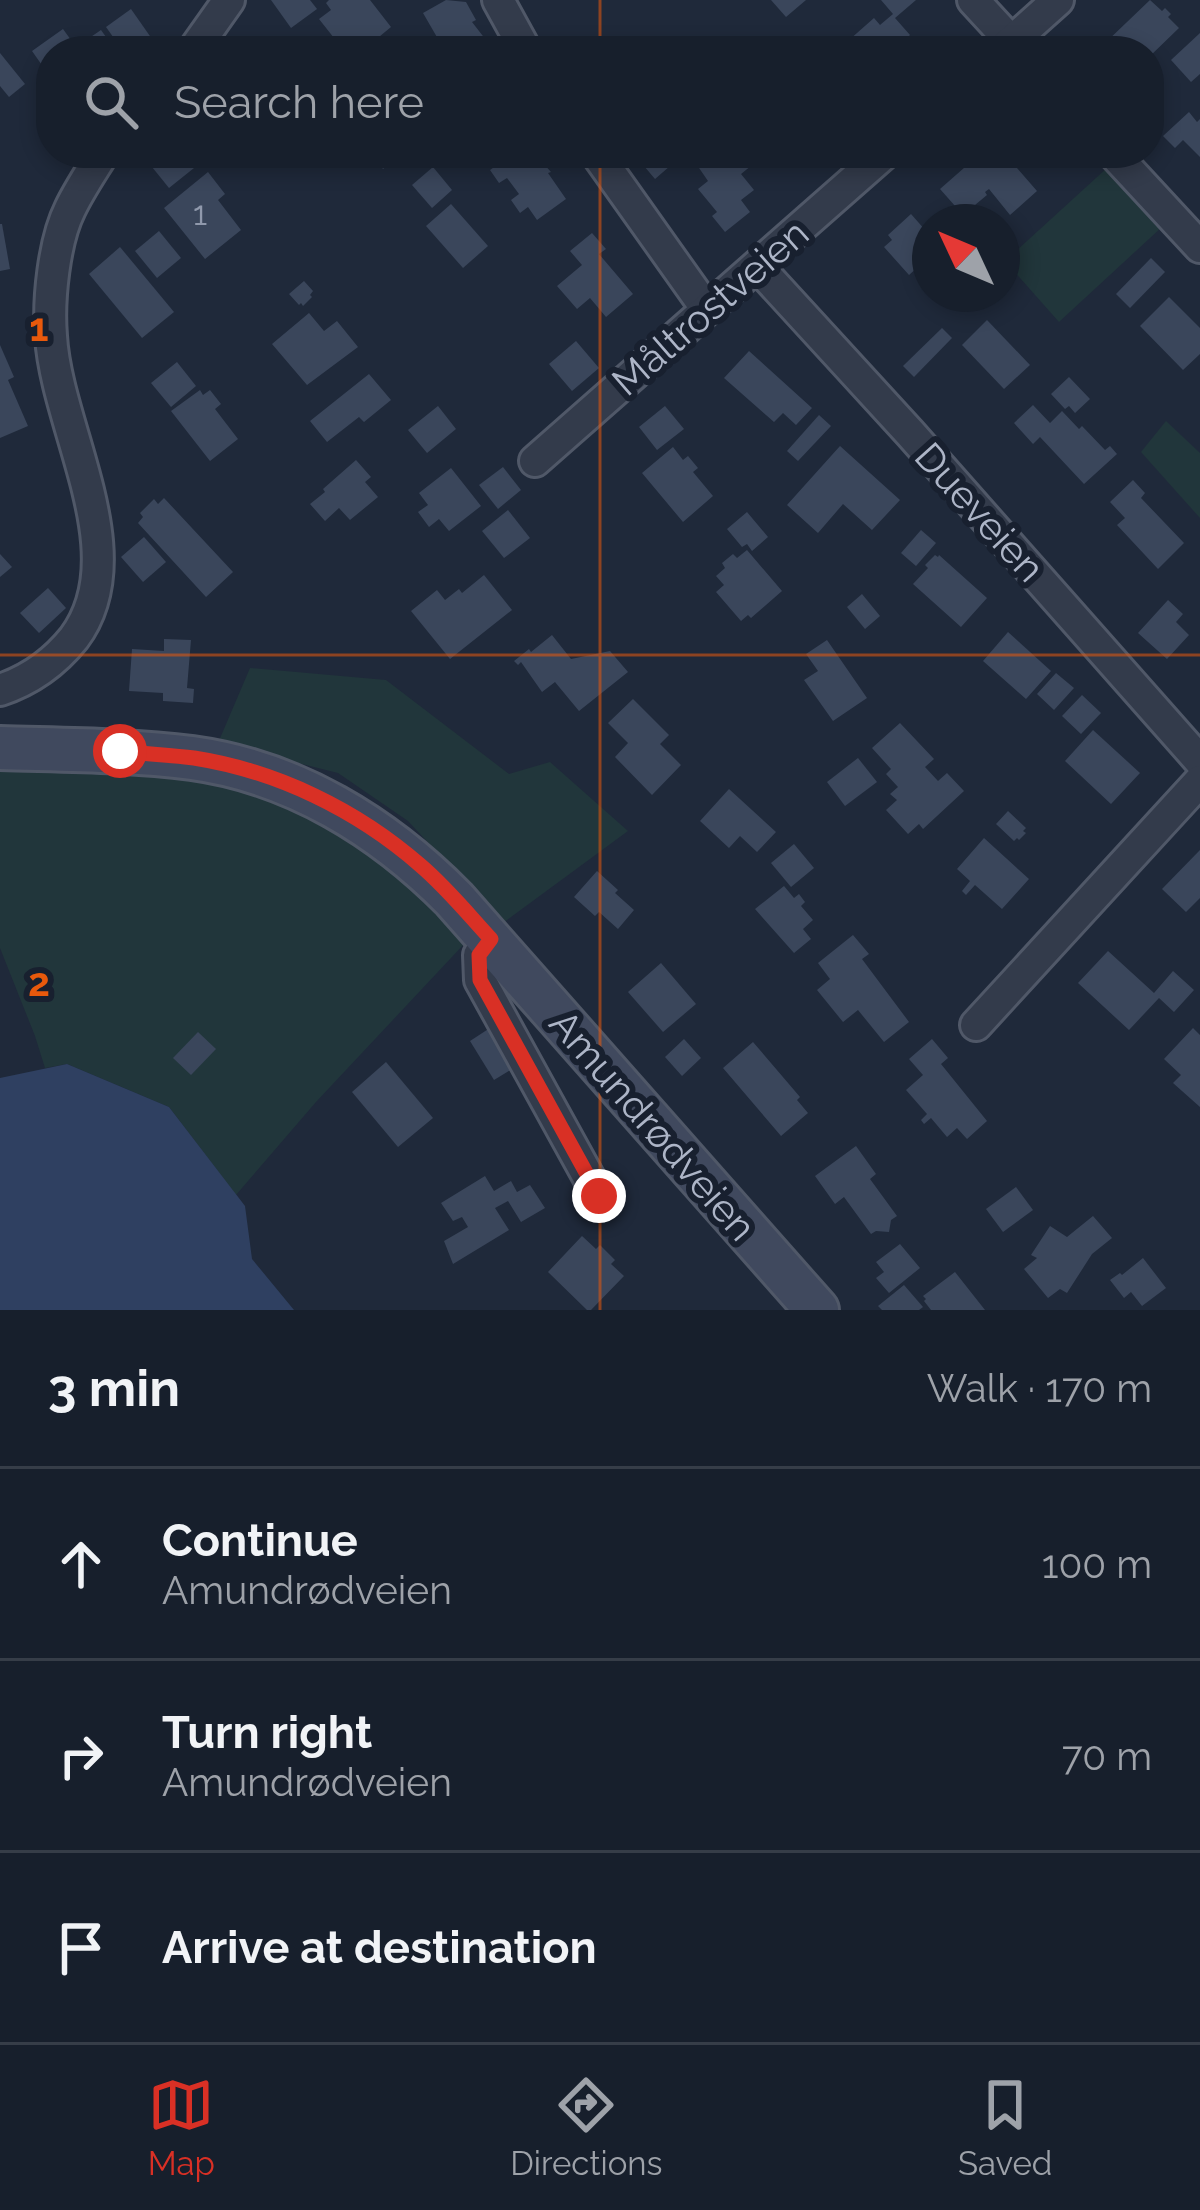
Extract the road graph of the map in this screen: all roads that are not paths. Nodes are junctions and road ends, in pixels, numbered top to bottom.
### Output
1 (229, 0) edge
2 (498, 0) edge
3 (973, 0) edge
4 (1058, 0) edge
5 (204, 36) edge
6 (518, 36) edge
7 (1002, 36) edge
8 (1023, 36) edge
9 (94, 168) edge
10 (607, 168) edge
11 (868, 168) edge
12 (1127, 168) edge
13 (1200, 247) edge
14 (757, 266) junction
15 (706, 308) junction
16 (535, 461) dead end
17 (0, 690) edge
18 (0, 748) edge
19 (1200, 760) edge
20 (1200, 781) edge
21 (491, 939) junction
22 (976, 1025) dead end
23 (599, 1196) dead end
24 (817, 1310) edge

1 - 5 street
2 - 6 street
3 - 7 street
4 - 8 street
9 - 17 street
10 - 15 street
11 - 14 street, Måltrostveien
12 - 13 street
14 - 15 street, Måltrostveien
14 - 19 street, Dueveien
15 - 16 street, Måltrostveien
18 - 21 main road, Amundrødveien
20 - 22 street
21 - 23 street, Amundrødveien
21 - 24 main road, Amundrødveien

